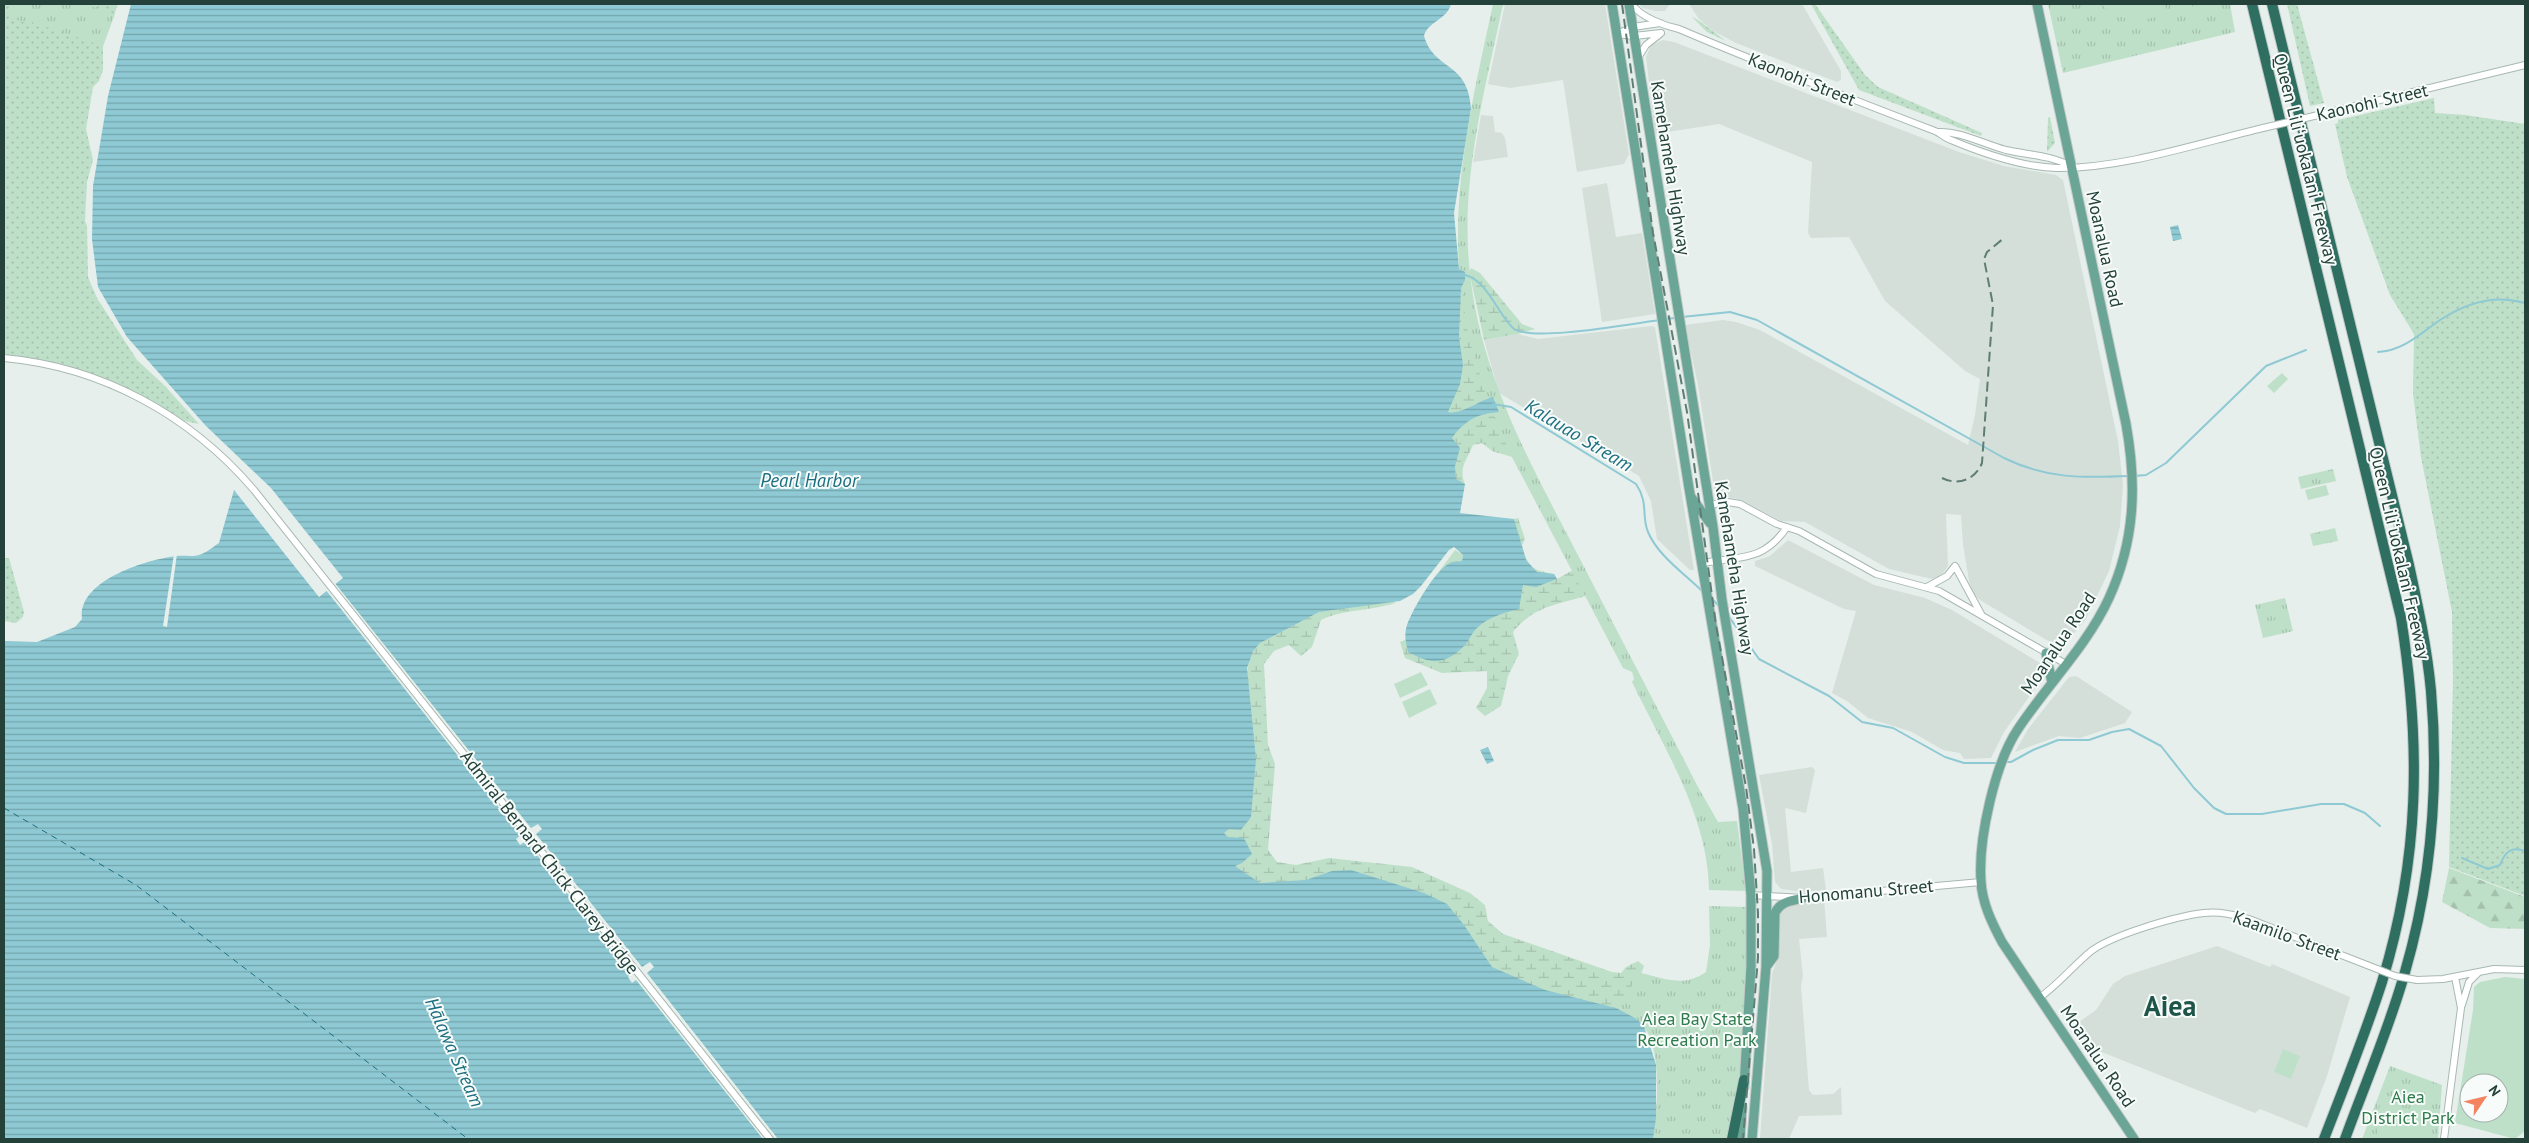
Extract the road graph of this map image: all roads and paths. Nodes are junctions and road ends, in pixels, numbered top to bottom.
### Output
1 (1612, 4) edge
2 (1631, 4) edge
3 (2037, 4) edge
4 (2252, 4) edge
5 (2272, 4) edge
6 (1660, 23) junction
7 (1633, 27) junction
8 (1667, 27) junction
9 (1660, 33) junction
10 (1617, 34) junction
11 (1634, 36) junction
12 (1638, 58) junction
13 (2525, 65) edge
14 (2071, 166) junction
15 (4, 358) edge
16 (1690, 492) junction
17 (1709, 504) junction
18 (1713, 527) junction
19 (1787, 528) junction
20 (1716, 560) junction
21 (1703, 563) junction
22 (1927, 586) junction
23 (1981, 614) junction
24 (1730, 643) junction
25 (2046, 653) junction
26 (2066, 664) junction
27 (1719, 670) junction
28 (2052, 683) junction
29 (1739, 696) junction
30 (1981, 882) junction
31 (1751, 895) junction
32 (1768, 896) junction
33 (1803, 898) junction
34 (1766, 967) junction
35 (2481, 970) junction
36 (2525, 970) edge
37 (2455, 977) junction
38 (2039, 998) junction
39 (2461, 1008) junction
40 (1744, 1080) junction
41 (770, 1139) edge
42 (1732, 1139) edge
43 (1740, 1139) edge
44 (1752, 1139) edge
45 (2134, 1139) edge
46 (2324, 1139) edge
47 (2345, 1139) edge
48 (2444, 1139) edge

1 - 10 main road, Kamehameha Highway
2 - 6 street, Kaonohi Street
2 - 7 main road, Kamehameha Highway
3 - 14 main road, Moanalua Road
4 - 46 highway, Queen Liliʻuokalani Freeway
5 - 47 highway, Queen Liliʻuokalani Freeway
6 - 7 street
6 - 8 street, Kaonohi Street
7 - 10 street
7 - 11 main road, Kamehameha Highway
8 - 9 street
8 - 14 street, Kaonohi Street
9 - 11 street
9 - 12 street
10 - 11 street
10 - 16 main road, Kamehameha Highway
11 - 12 main road, Kamehameha Highway
12 - 17 main road, Kamehameha Highway
13 - 14 street, Kaonohi Street, bridge
14 - 26 main road, Moanalua Road
15 - 41 street, Admiral Bernard Chick Clarey Bridge
16 - 17 main road
16 - 18 main road
16 - 21 main road, Kamehameha Highway
17 - 18 main road, Kamehameha Highway
17 - 19 street
18 - 20 main road, Kamehameha Highway
19 - 20 street
19 - 22 street
20 - 21 street
20 - 24 main road, Kamehameha Highway
21 - 27 main road, Kamehameha Highway
22 - 23 street
22 - 23 street
23 - 25 street
24 - 27 main road
24 - 29 main road, Kamehameha Highway
25 - 26 street
25 - 28 main road
26 - 28 main road, Moanalua Road
27 - 29 main road
27 - 31 main road, Kamehameha Highway
28 - 30 main road, Moanalua Road
29 - 32 main road, Kamehameha Highway
30 - 33 street, Honomanu Street
30 - 38 main road, Moanalua Road
31 - 32 street, Honomanu Street
31 - 40 main road, Kamehameha Highway
32 - 33 street, Honomanu Street
32 - 34 main road, Kamehameha Highway
33 - 34 main road
34 - 44 main road, Kamehameha Highway
35 - 36 street, Kaamilo Street
35 - 37 street, Kaamilo Street
35 - 39 street
37 - 38 street, Kaamilo Street, bridge
37 - 39 street
38 - 45 main road, Moanalua Road
39 - 48 street
40 - 42 highway
40 - 43 main road, Kamehameha Highway

